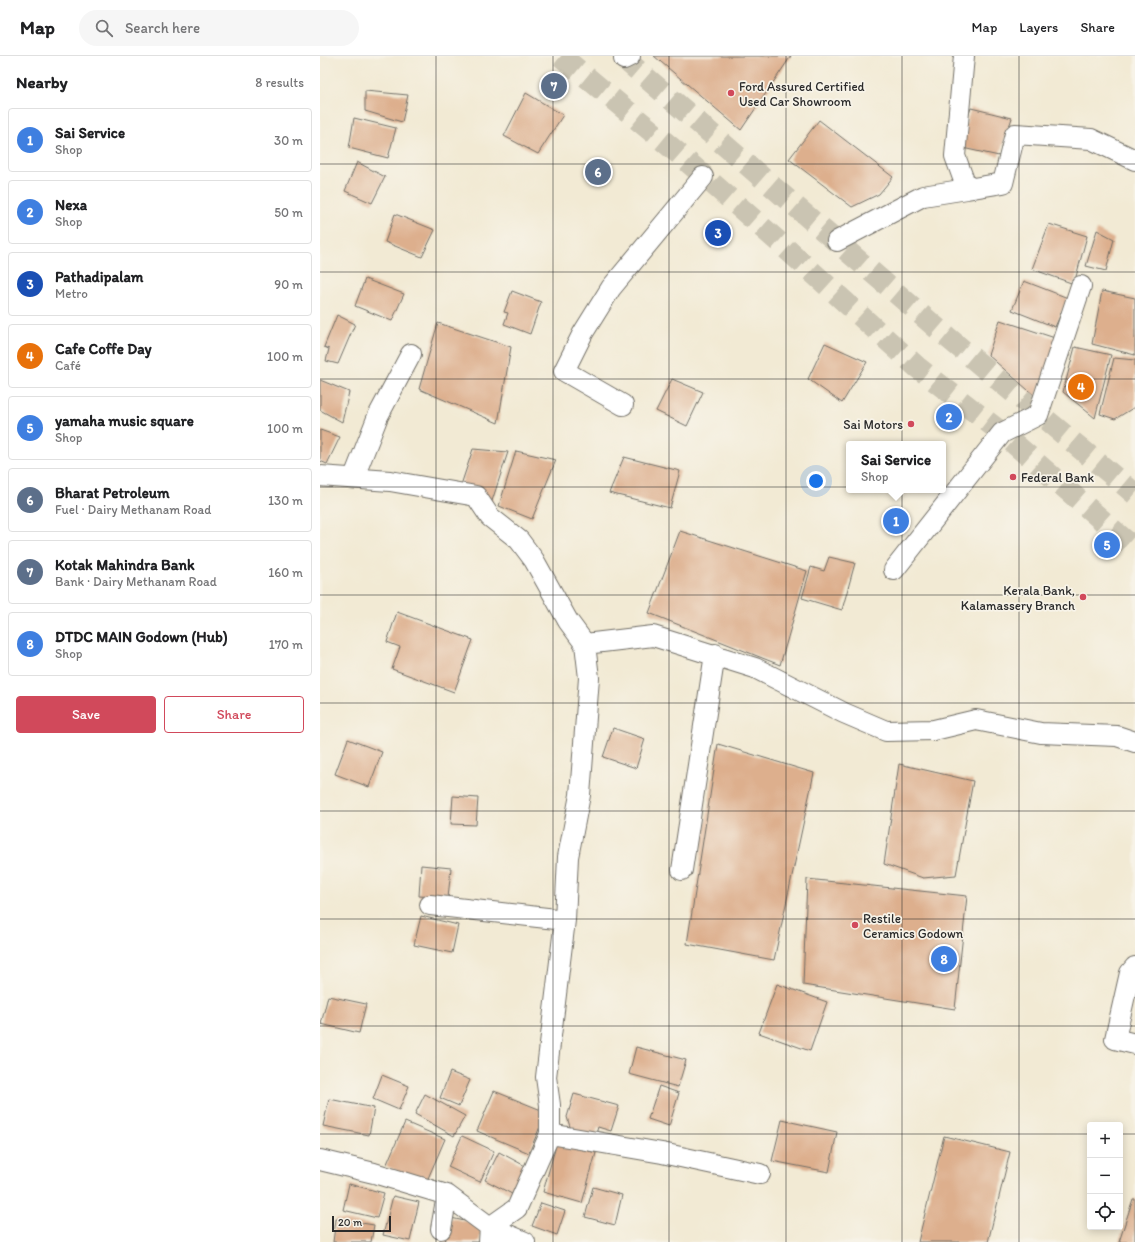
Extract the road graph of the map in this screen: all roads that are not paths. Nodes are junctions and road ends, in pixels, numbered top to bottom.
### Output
1 (964, 56) edge
2 (1135, 160) edge
3 (704, 177) dead end
4 (967, 189) junction
5 (837, 241) dead end
6 (1081, 286) dead end
7 (411, 354) dead end
8 (623, 405) dead end
9 (320, 476) edge
10 (354, 477) junction
11 (894, 570) dead end
12 (584, 644) junction
13 (715, 654) junction
14 (1135, 742) edge
15 (682, 870) dead end
16 (430, 905) dead end
17 (565, 920) junction
18 (1135, 967) edge
19 (1135, 1044) edge
20 (550, 1134) junction
21 (320, 1160) edge
22 (760, 1174) dead end
23 (447, 1195) junction
24 (441, 1229) dead end
25 (489, 1234) edge
26 (525, 1242) edge

1 - 4 street
2 - 4 street
3 - 8 street
4 - 5 street
6 - 11 street
7 - 10 street
9 - 10 street
10 - 12 street
12 - 13 street
12 - 17 street
13 - 14 street
13 - 15 street
16 - 17 street
17 - 20 street
18 - 19 street
20 - 22 street
20 - 25 street
21 - 23 street
23 - 24 street
23 - 25 street
25 - 26 street

